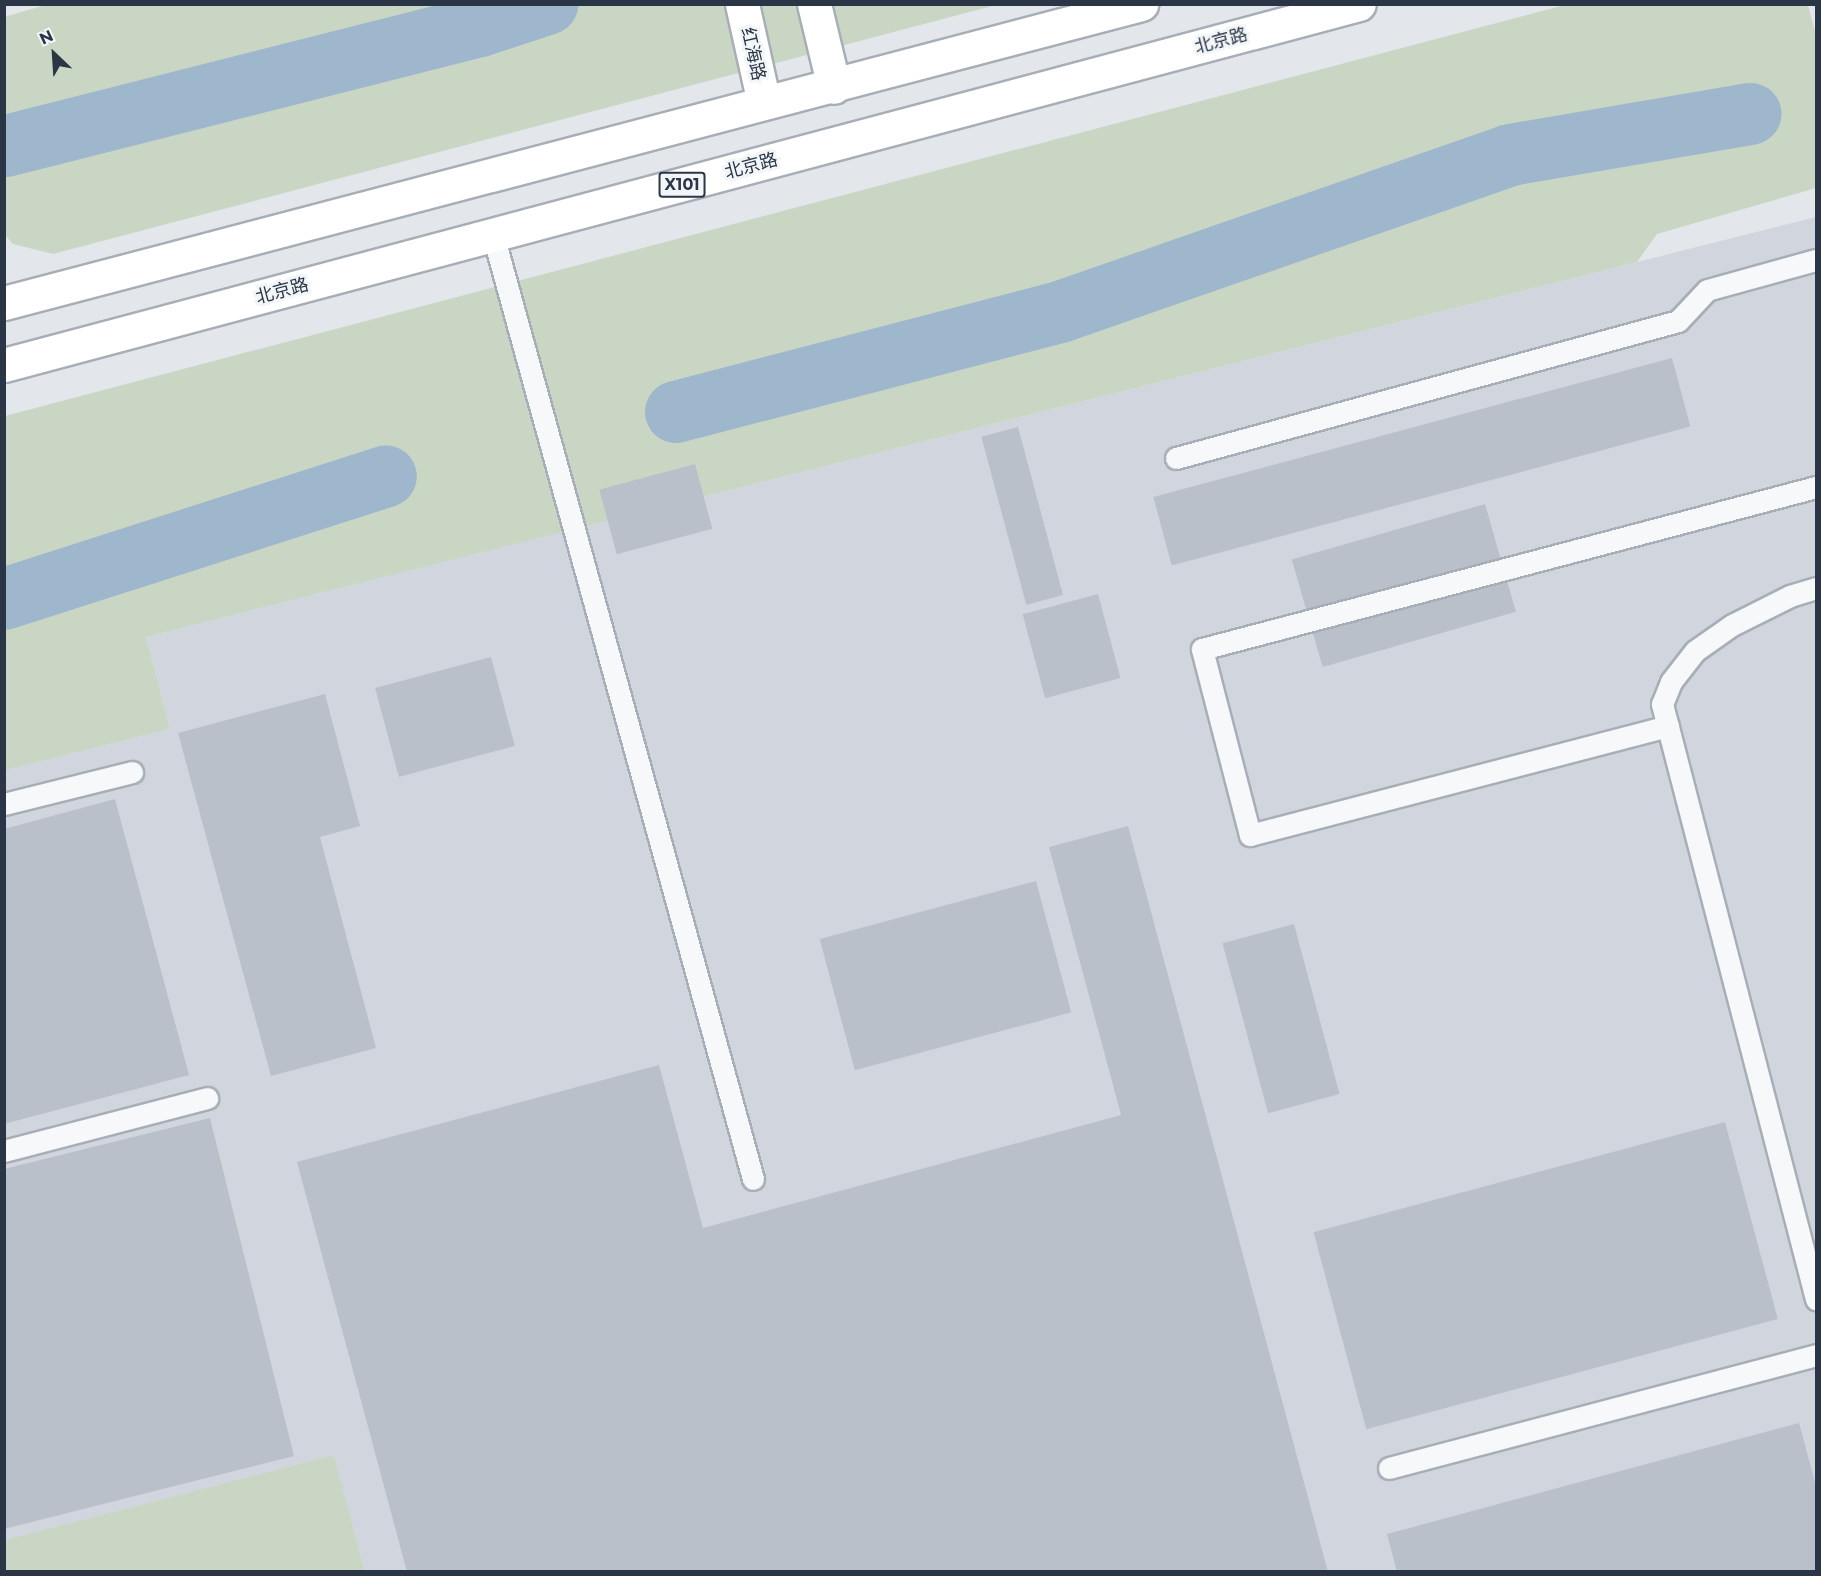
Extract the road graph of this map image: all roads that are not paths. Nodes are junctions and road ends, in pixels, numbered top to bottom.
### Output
1 (742, 4) edge
2 (814, 4) edge
3 (1142, 4) edge
4 (1359, 4) edge
5 (834, 87) junction
6 (764, 103) junction
7 (493, 235) junction
8 (1816, 260) edge
9 (4, 303) edge
10 (4, 365) edge
11 (1176, 458) dead end
12 (1816, 488) edge
13 (1816, 588) edge
14 (1668, 726) junction
15 (132, 772) dead end
16 (4, 804) edge
17 (207, 1098) dead end
18 (4, 1151) edge
19 (753, 1179) dead end
20 (1816, 1299) edge
21 (1816, 1355) edge
22 (1389, 1468) dead end

1 - 6 main road, 红海路
2 - 5 main road
3 - 5 main road
4 - 7 main road, 北京路 / X101
5 - 6 main road
6 - 9 main road
7 - 10 main road, 北京路 / X101
7 - 19 lane
8 - 11 lane
12 - 14 lane
13 - 14 lane
14 - 20 lane
15 - 16 lane
17 - 18 lane
21 - 22 lane

